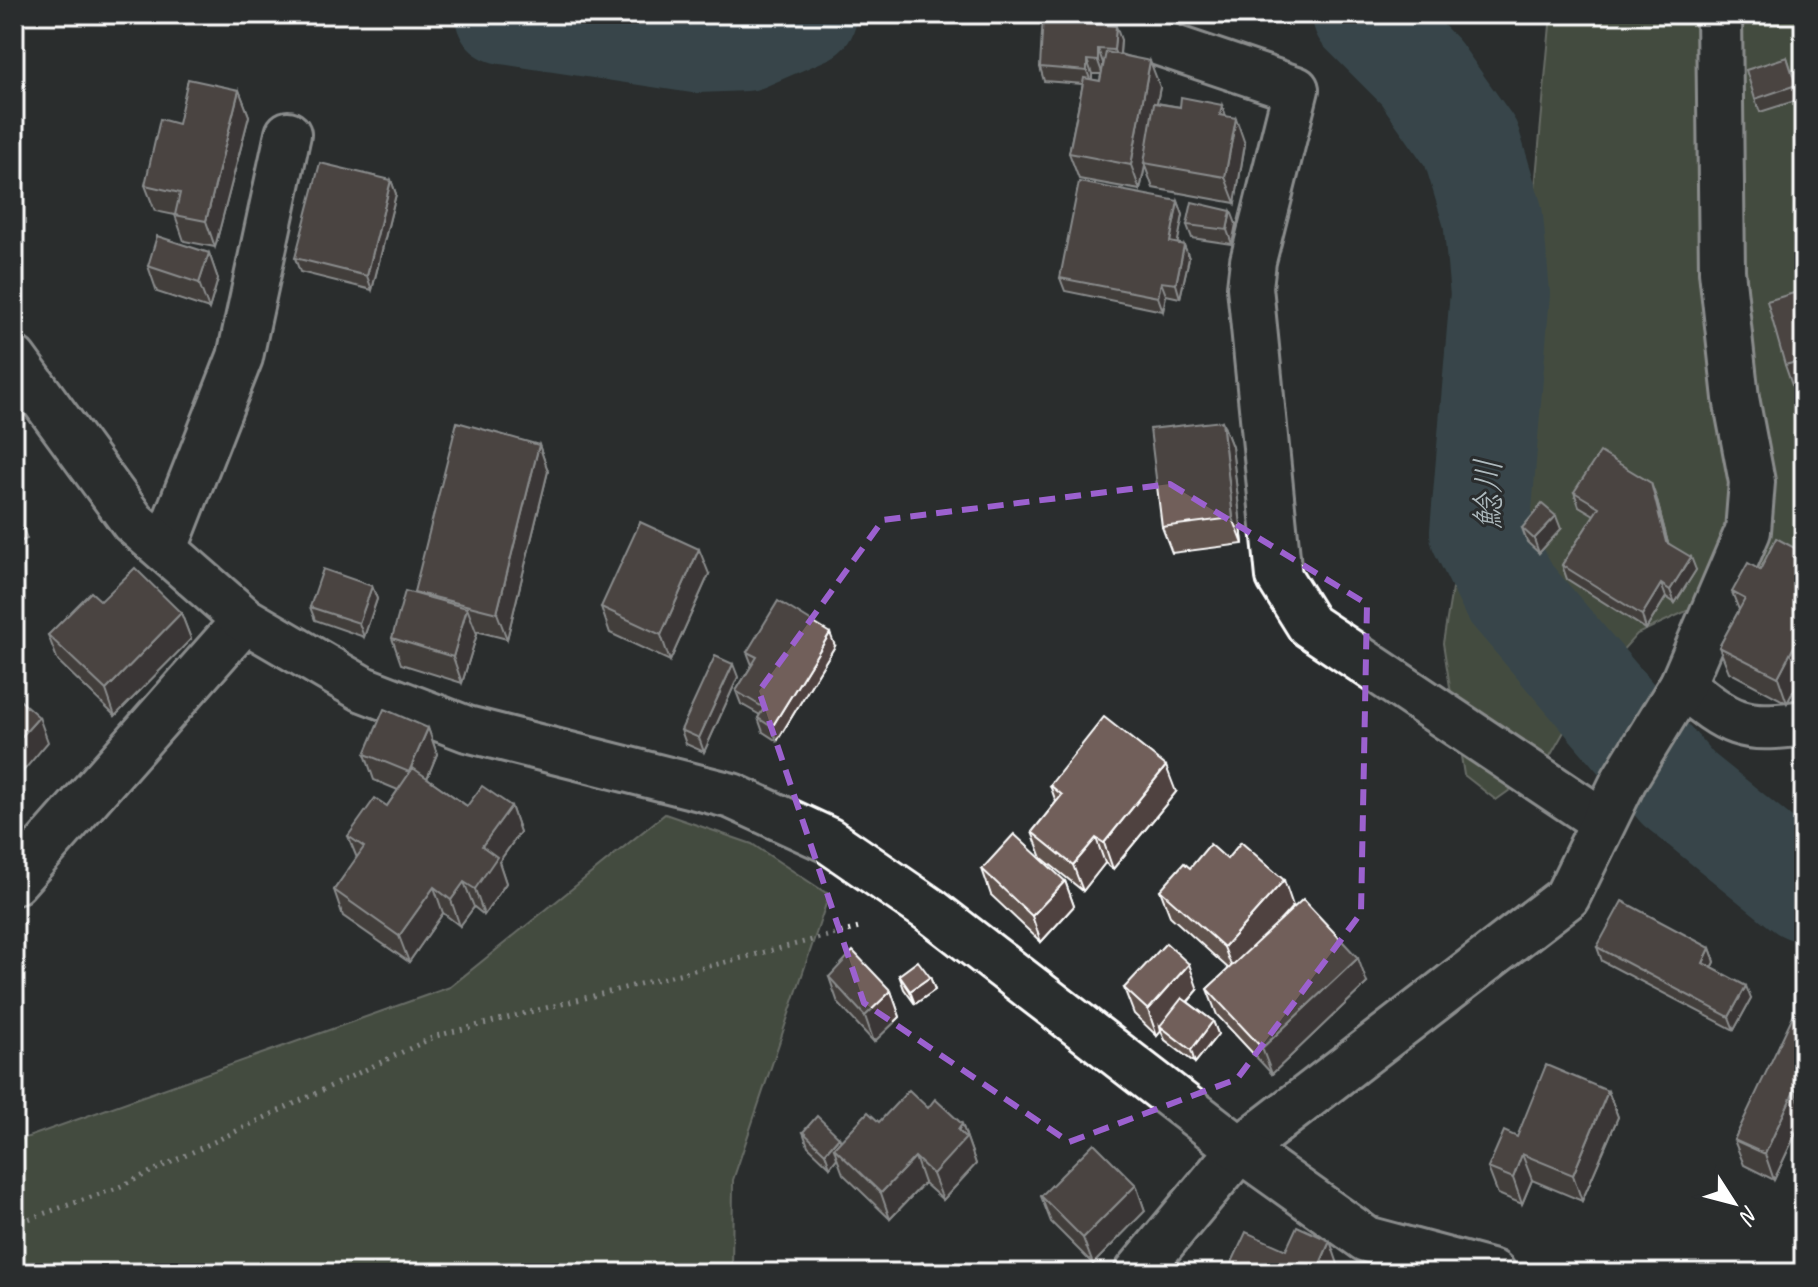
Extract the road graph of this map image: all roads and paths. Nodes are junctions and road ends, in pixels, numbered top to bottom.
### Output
1 (1719, 14) edge
2 (1100, 23) edge
3 (288, 134) dead end
4 (14, 359) edge
5 (165, 548) junction
6 (245, 620) junction
7 (1677, 694) junction
8 (1804, 723) edge
9 (1602, 821) junction
10 (14, 882) edge
11 (930, 910) junction
12 (1240, 1149) junction
13 (14, 1224) edge
14 (1137, 1273) edge
15 (1493, 1273) edge

1 - 7 street
2 - 9 street
3 - 5 street
4 - 5 street
5 - 6 street
6 - 10 street
6 - 11 street
7 - 8 street
7 - 9 street
9 - 12 street
11 - 12 street
11 - 13 path
12 - 14 street
12 - 15 street

